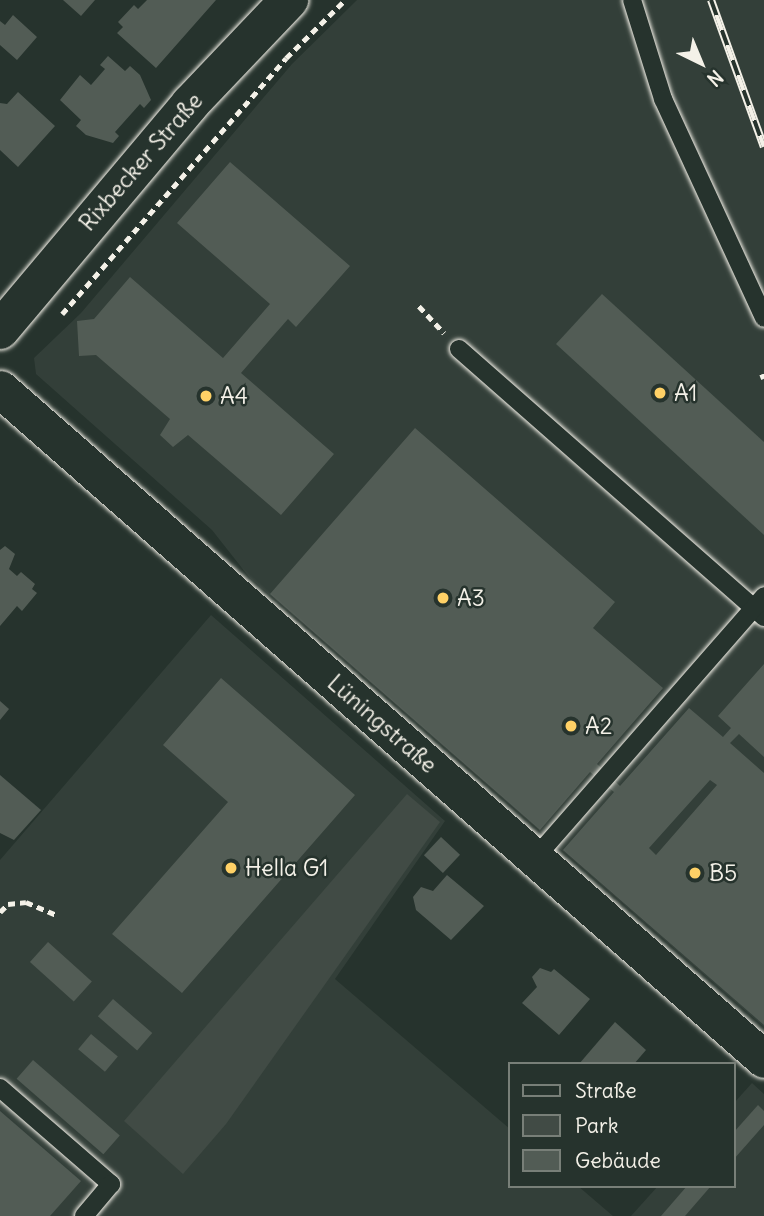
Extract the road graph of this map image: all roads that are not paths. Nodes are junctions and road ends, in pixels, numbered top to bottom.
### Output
1 (289, 0) edge
2 (632, 0) edge
3 (764, 318) edge
4 (0, 330) edge
5 (459, 349) dead end
6 (0, 389) edge
7 (761, 607) edge
8 (535, 858) junction
9 (764, 1059) edge
10 (0, 1088) edge
11 (84, 1216) edge

1 - 4 street, Rixbecker Straße
2 - 3 lane
5 - 7 lane
6 - 8 street, Lüningstraße
7 - 8 lane
8 - 9 street, Lüningstraße
10 - 11 lane

